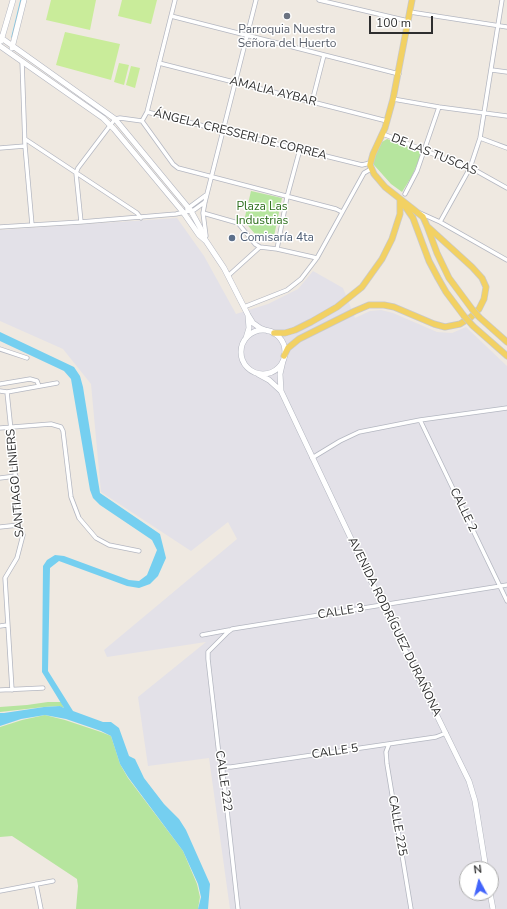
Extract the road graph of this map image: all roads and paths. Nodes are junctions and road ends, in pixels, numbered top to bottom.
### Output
1 (13, 0) edge
2 (24, 0) edge
3 (175, 0) edge
4 (256, 0) edge
5 (319, 0) edge
6 (412, 0) edge
7 (502, 0) edge
8 (336, 2) edge
9 (410, 12) junction
10 (171, 16) junction
11 (408, 21) junction
12 (499, 26) junction
13 (507, 27) edge
14 (247, 35) junction
15 (1, 42) edge
16 (12, 46) junction
17 (11, 53) junction
18 (324, 55) junction
19 (22, 60) junction
20 (159, 63) junction
21 (492, 70) junction
22 (507, 72) edge
23 (399, 74) junction
24 (235, 82) junction
25 (393, 98) junction
26 (312, 102) junction
27 (439, 107) junction
28 (147, 112) junction
29 (485, 113) junction
30 (507, 116) edge
31 (115, 119) junction
32 (142, 120) junction
33 (387, 121) junction
34 (110, 124) junction
35 (223, 130) junction
36 (383, 134) junction
37 (480, 138) junction
38 (25, 139) junction
39 (25, 146) junction
40 (0, 148) edge
41 (507, 148) edge
42 (300, 150) junction
43 (424, 151) junction
44 (371, 166) junction
45 (470, 168) junction
46 (76, 173) junction
47 (211, 178) junction
48 (507, 188) edge
49 (404, 194) dead end
50 (206, 195) junction
51 (287, 197) junction
52 (400, 200) junction
53 (204, 202) junction
54 (189, 210) junction
55 (183, 212) junction
56 (342, 212) junction
57 (418, 212) junction
58 (203, 213) junction
59 (141, 218) junction
60 (81, 222) junction
61 (440, 222) junction
62 (32, 226) junction
63 (427, 226) junction
64 (0, 227) edge
65 (206, 241) junction
66 (260, 247) junction
67 (277, 249) junction
68 (317, 258) junction
69 (507, 260) edge
70 (229, 275) junction
71 (244, 307) junction
72 (248, 316) junction
73 (271, 332) junction
74 (246, 339) junction
75 (507, 342) edge
76 (0, 349) edge
77 (507, 356) edge
78 (27, 358) dead end
79 (283, 358) junction
80 (256, 373) junction
81 (57, 383) dead end
82 (0, 384) edge
83 (39, 386) junction
84 (0, 391) edge
85 (281, 391) junction
86 (7, 392) junction
87 (507, 408) edge
88 (420, 420) junction
89 (11, 427) junction
90 (0, 428) edge
91 (312, 458) junction
92 (16, 476) junction
93 (0, 478) edge
94 (19, 525) junction
95 (0, 527) edge
96 (139, 551) dead end
97 (0, 578) edge
98 (5, 578) junction
99 (507, 585) edge
100 (500, 586) junction
101 (507, 600) edge
102 (383, 605) junction
103 (7, 625) junction
104 (0, 626) edge
105 (232, 629) junction
106 (202, 635) dead end
107 (43, 688) dead end
108 (0, 690) edge
109 (12, 690) junction
110 (446, 733) junction
111 (390, 744) junction
112 (223, 767) junction
113 (485, 861) edge
114 (53, 881) dead end
115 (36, 884) junction
116 (0, 891) edge
117 (41, 909) edge
118 (238, 909) edge
119 (411, 909) edge

1 - 15 main road
2 - 16 main road
3 - 10 street
4 - 14 street
5 - 8 street
6 - 9 main road
7 - 12 street
8 - 11 street
9 - 11 main road
9 - 12 street
10 - 14 street
10 - 20 street
11 - 23 main road
12 - 13 street
12 - 21 street
14 - 18 street
14 - 24 street
15 - 16 main road
15 - 17 main road
16 - 17 main road
16 - 31 main road
17 - 19 main road
18 - 23 street
18 - 26 street
19 - 34 main road
19 - 38 street
20 - 24 street, AMALIA AYBAR
20 - 28 street
21 - 22 street
21 - 29 street
23 - 25 main road
24 - 26 street, AMALIA AYBAR
24 - 35 street
25 - 27 street
25 - 33 main road
26 - 33 street, AMALIA AYBAR
27 - 29 street
27 - 43 street
28 - 32 street, ÁNGELA CRESSERI DE CORREA
28 - 35 street, ÁNGELA CRESSERI DE CORREA
29 - 30 street
29 - 37 street
31 - 32 street, ÁNGELA CRESSERI DE CORREA
31 - 34 street
31 - 54 main road
32 - 47 street
33 - 36 main road
34 - 46 street
34 - 55 main road
35 - 42 street, ÁNGELA CRESSERI DE CORREA
35 - 47 street
36 - 43 street, DE LAS TUSCAS
36 - 44 main road
37 - 41 street
37 - 45 street
38 - 39 street
38 - 46 street
39 - 40 street
39 - 62 street
42 - 44 street, ÁNGELA CRESSERI DE CORREA
42 - 51 street
43 - 45 street, DE LAS TUSCAS
43 - 49 street
44 - 52 main road
44 - 56 street
45 - 48 street, DE LAS TUSCAS
45 - 61 street
46 - 59 street
46 - 60 street
47 - 50 street
47 - 51 street
50 - 53 street
50 - 54 street
51 - 56 street
51 - 67 street
52 - 57 main road
52 - 73 main road
52 - 77 main road, bridge
53 - 54 street
53 - 58 street
54 - 55 street
54 - 65 main road
55 - 59 street
55 - 65 main road
56 - 68 street
57 - 61 street
57 - 63 main road
58 - 65 street
58 - 66 street
59 - 60 street
60 - 62 street
61 - 69 street
62 - 64 street
63 - 75 main road, bridge
63 - 79 main road
65 - 70 main road
66 - 67 street
66 - 70 street
67 - 68 street
68 - 71 street
70 - 71 main road
71 - 72 main road
72 - 73 main road
72 - 74 main road
73 - 74 main road
73 - 79 main road
74 - 80 main road
76 - 78 street
79 - 80 main road
79 - 85 main road
80 - 85 main road
81 - 83 street
82 - 83 street
83 - 86 street
84 - 86 street
85 - 91 main road, AVENIDA RODRÍGUEZ DURAÑONA
86 - 89 street, SANTIAGO LINIERS
87 - 88 street
88 - 91 street
88 - 100 street, CALLE 2
89 - 90 street
89 - 92 street, SANTIAGO LINIERS
89 - 96 street
91 - 102 main road, AVENIDA RODRÍGUEZ DURAÑONA
92 - 93 street
92 - 94 street, SANTIAGO LINIERS
94 - 95 street
94 - 98 street, SANTIAGO LINIERS
97 - 98 street
98 - 103 street
99 - 100 street, CALLE 3
100 - 101 street, CALLE 2
100 - 102 street, CALLE 3
102 - 105 street, CALLE 3
102 - 110 main road, AVENIDA RODRÍGUEZ DURAÑONA
103 - 104 street
103 - 109 street
105 - 106 street, CALLE 3
105 - 112 street, CALLE 222
107 - 109 street
108 - 109 street
110 - 111 street, CALLE 5
110 - 113 main road, AVENIDA RODRÍGUEZ DURAÑONA
111 - 112 street, CALLE 5
111 - 119 street, CALLE 225
112 - 118 street, CALLE 222
114 - 115 street
115 - 116 street
115 - 117 street

